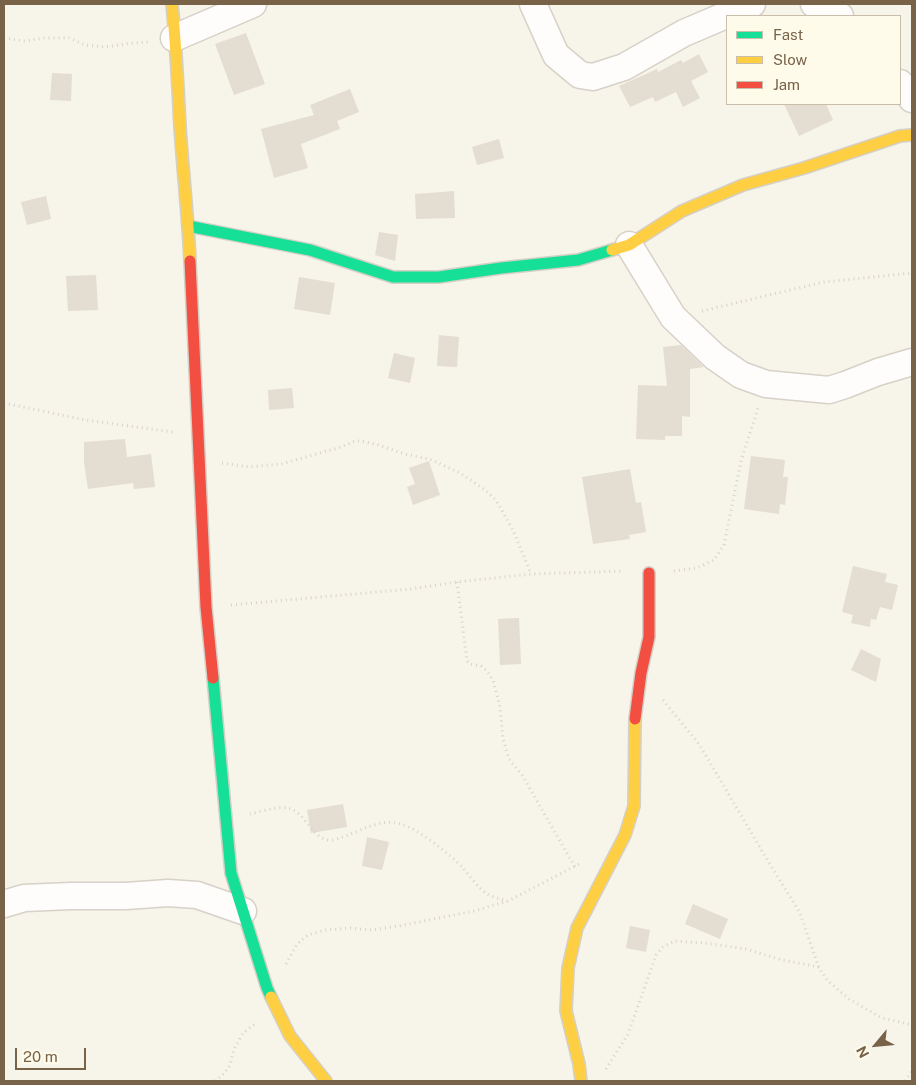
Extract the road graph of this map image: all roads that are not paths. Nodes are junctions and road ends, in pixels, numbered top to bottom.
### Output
1 (172, 4) edge
2 (253, 4) edge
3 (533, 4) edge
4 (752, 4) edge
5 (814, 4) edge
6 (726, 15) edge
7 (726, 15) edge
8 (838, 15) edge
9 (175, 40) junction
10 (901, 84) edge
11 (912, 99) edge
12 (912, 135) edge
13 (188, 226) junction
14 (629, 244) junction
15 (912, 362) edge
16 (649, 573) road end
17 (4, 904) edge
18 (243, 911) junction
19 (326, 1081) edge
20 (581, 1081) edge

1 - 9 street
2 - 9 street
3 - 6 street
4 - 7 street
5 - 8 street
9 - 13 street
10 - 11 street
12 - 14 street
13 - 14 street
13 - 18 street
14 - 15 street
16 - 20 street
17 - 18 street
18 - 19 street

